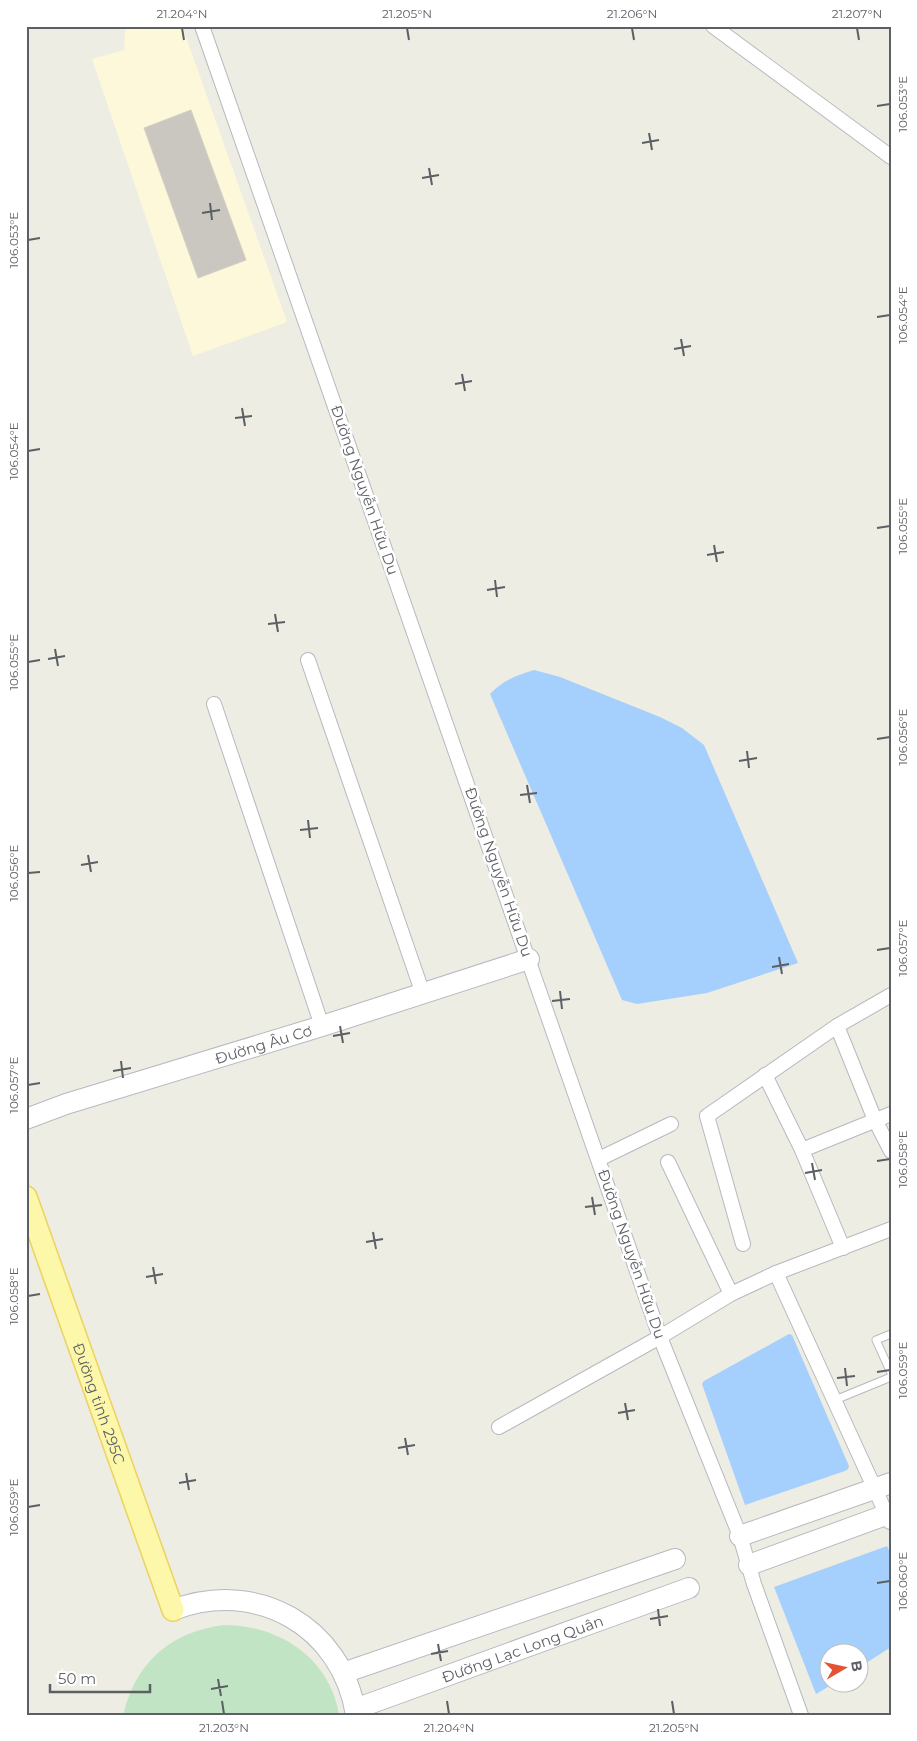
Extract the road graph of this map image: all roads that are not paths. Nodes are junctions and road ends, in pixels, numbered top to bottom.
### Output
1 (202, 26) edge
2 (713, 26) edge
3 (891, 157) edge
4 (308, 660) dead end
5 (214, 704) dead end
6 (529, 959) junction
7 (423, 994) junction
8 (891, 995) edge
9 (322, 1026) junction
10 (837, 1026) junction
11 (765, 1075) junction
12 (891, 1114) edge
13 (26, 1119) edge
14 (875, 1120) junction
15 (671, 1124) dead end
16 (802, 1150) junction
17 (891, 1151) edge
18 (599, 1159) junction
19 (668, 1162) dead end
20 (26, 1197) edge
21 (891, 1229) edge
22 (743, 1244) dead end
23 (843, 1248) junction
24 (776, 1273) junction
25 (731, 1294) junction
26 (891, 1334) edge
27 (660, 1337) junction
28 (891, 1372) edge
29 (891, 1377) edge
30 (835, 1400) junction
31 (499, 1427) dead end
32 (883, 1486) edge
33 (889, 1517) edge
34 (740, 1536) junction
35 (676, 1559) dead end
36 (749, 1566) junction
37 (689, 1588) dead end
38 (173, 1610) joint
39 (343, 1673) junction
40 (355, 1712) edge
41 (801, 1715) edge

1 - 6 street, Đường Nguyễn Hữu Du
2 - 3 street
4 - 7 street
5 - 9 street
6 - 7 main road, Đường Âu Cơ
6 - 18 street, Đường Nguyễn Hữu Du
7 - 9 main road, Đường Âu Cơ
8 - 10 street
9 - 13 main road, Đường Âu Cơ
10 - 11 street
10 - 14 street
11 - 16 street
11 - 22 street
12 - 14 street
14 - 16 street
14 - 17 street
15 - 18 street
16 - 23 street
18 - 27 street, Đường Nguyễn Hữu Du
19 - 25 street
20 - 38 main road, Đường tỉnh 295C
21 - 23 street
23 - 24 street
24 - 25 street
24 - 30 street
25 - 27 street
26 - 28 lane
27 - 31 street
27 - 34 street, Đường Nguyễn Hữu Du
29 - 30 lane
30 - 32 street
32 - 33 street
32 - 34 main road
33 - 36 main road
34 - 36 street, Đường Nguyễn Hữu Du
35 - 39 main road
36 - 41 street, Đường Nguyễn Hữu Du
37 - 40 main road, Đường Lạc Long Quân
38 - 39 main road
39 - 40 main road

